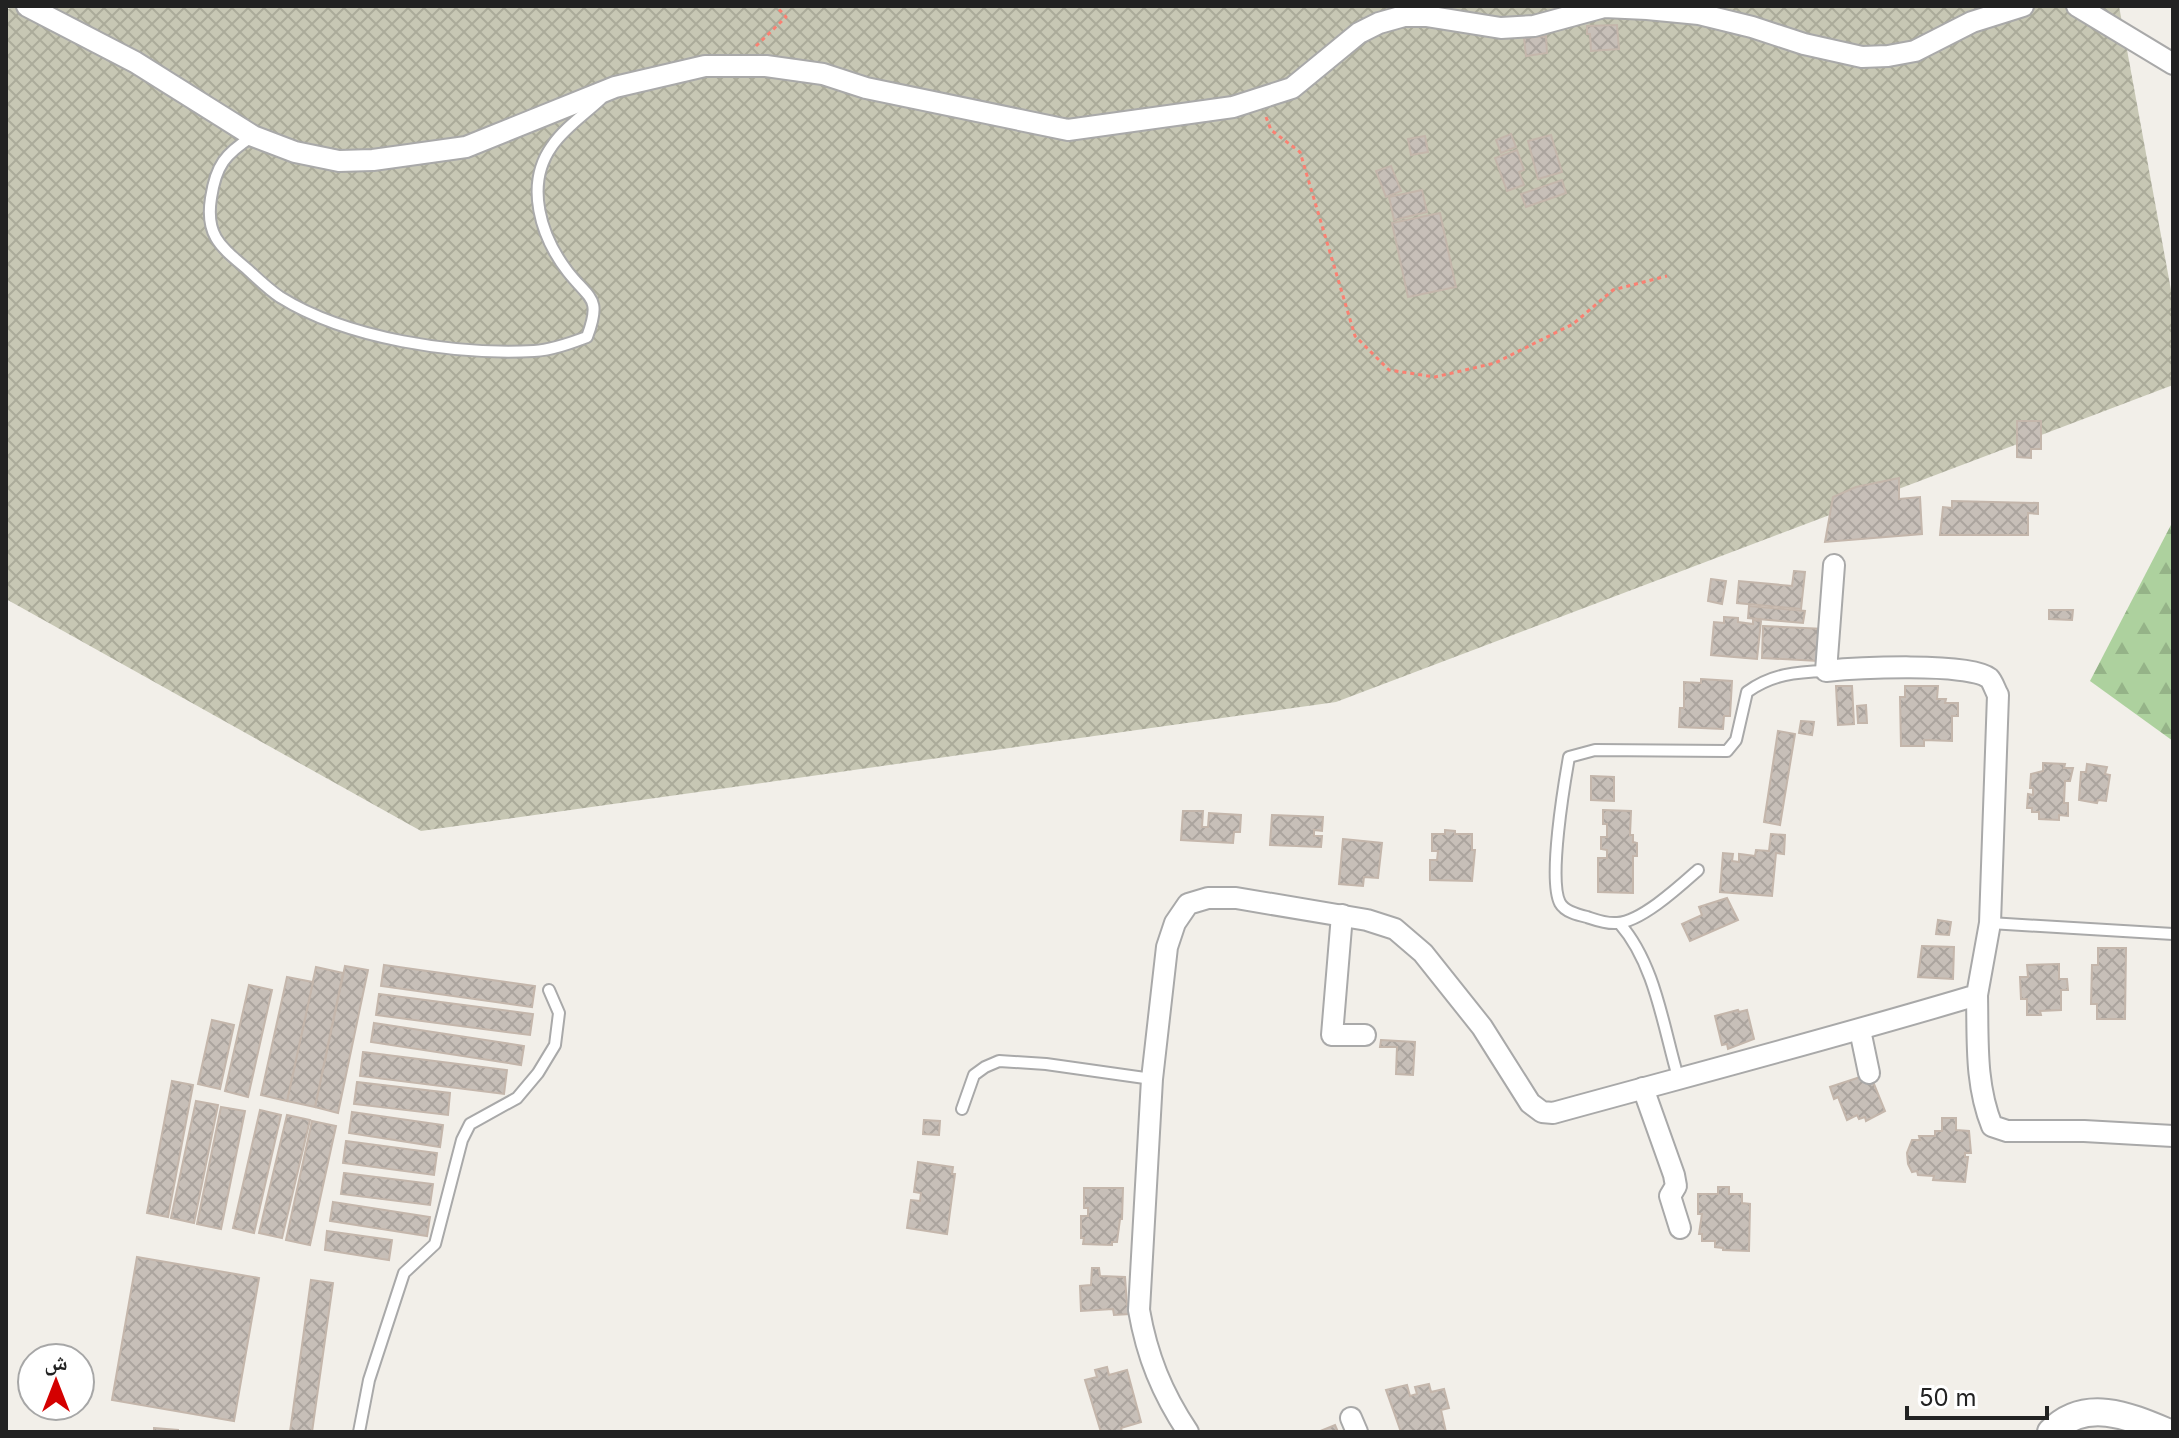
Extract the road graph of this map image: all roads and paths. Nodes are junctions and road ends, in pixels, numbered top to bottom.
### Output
1 (27, 6) edge
2 (776, 6) edge
3 (2023, 6) edge
4 (2077, 6) edge
5 (2173, 64) edge
6 (736, 66) junction
7 (615, 87) junction
8 (1259, 99) junction
9 (253, 136) junction
10 (1667, 276) dead end
11 (1834, 565) dead end
12 (1826, 671) junction
13 (1698, 870) dead end
14 (1342, 915) junction
15 (1990, 923) junction
16 (1620, 924) junction
17 (2173, 934) edge
18 (549, 990) dead end
19 (1977, 995) junction
20 (1860, 1030) junction
21 (1365, 1035) dead end
22 (1869, 1073) dead end
23 (1678, 1077) junction
24 (1152, 1079) junction
25 (1643, 1088) junction
26 (962, 1109) dead end
27 (2173, 1136) edge
28 (1680, 1228) dead end
29 (359, 1432) edge
30 (1188, 1432) edge
31 (2051, 1432) edge
32 (2167, 1432) edge

1 - 9 street
2 - 6 path
3 - 8 street
4 - 5 street
6 - 7 street
6 - 8 street
7 - 9 street
7 - 9 lane
8 - 10 path
11 - 12 street
12 - 15 street
12 - 16 lane
13 - 16 lane
14 - 21 street
14 - 24 street
14 - 25 street
15 - 17 lane
15 - 19 street
16 - 23 lane
18 - 29 lane
19 - 20 street
19 - 27 street
20 - 22 street
20 - 23 street
23 - 25 street
24 - 26 lane
24 - 30 street
25 - 28 street
31 - 32 street

